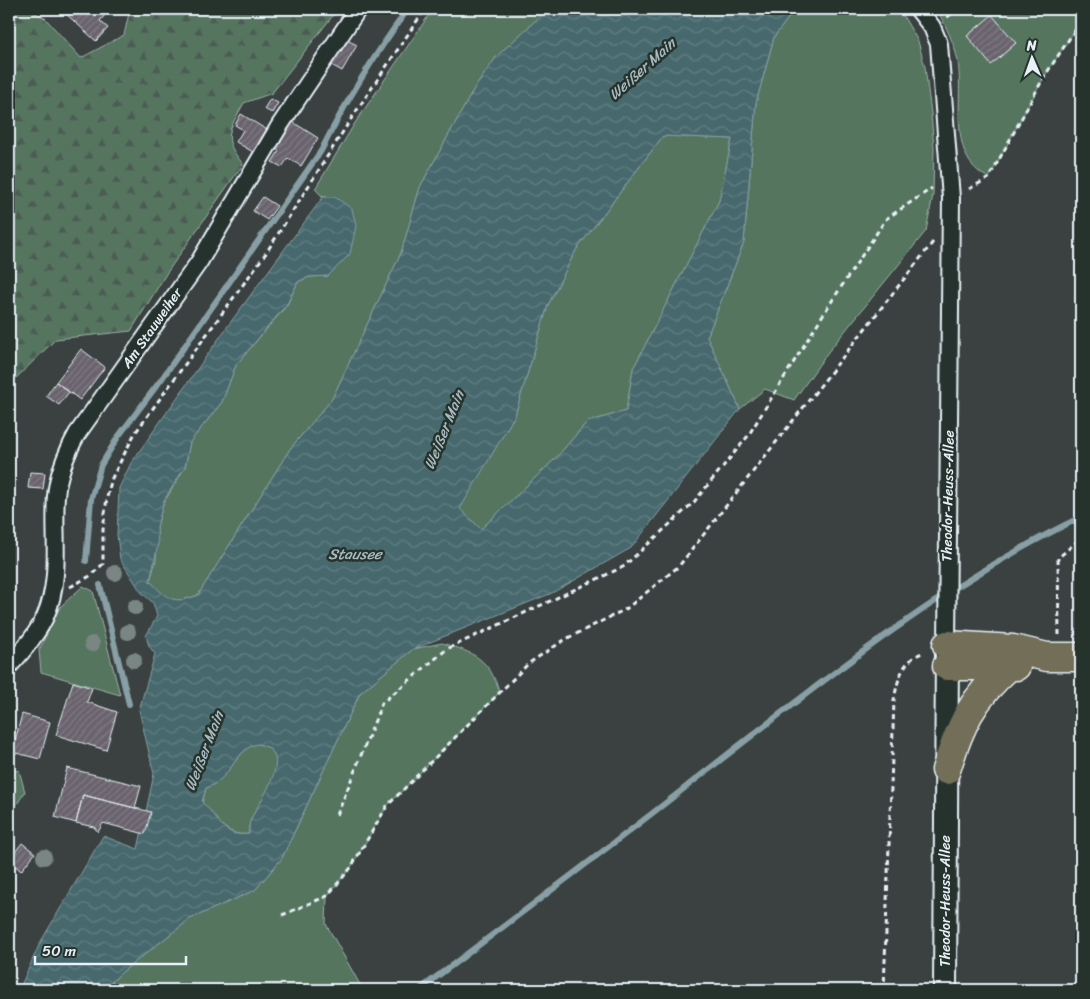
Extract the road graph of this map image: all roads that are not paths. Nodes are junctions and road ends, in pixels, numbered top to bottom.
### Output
1 (358, 9) edge
2 (918, 9) edge
3 (947, 655) junction
4 (1062, 657) edge
5 (9, 666) edge
6 (1008, 667) junction
7 (946, 770) junction
8 (945, 990) edge

1 - 5 street, Am Stauweiher
2 - 3 street, Theodor-Heuss-Allee
3 - 4 highway
3 - 6 highway
3 - 7 main road, Theodor-Heuss-Allee
4 - 6 highway
6 - 7 highway
7 - 8 main road, Theodor-Heuss-Allee

